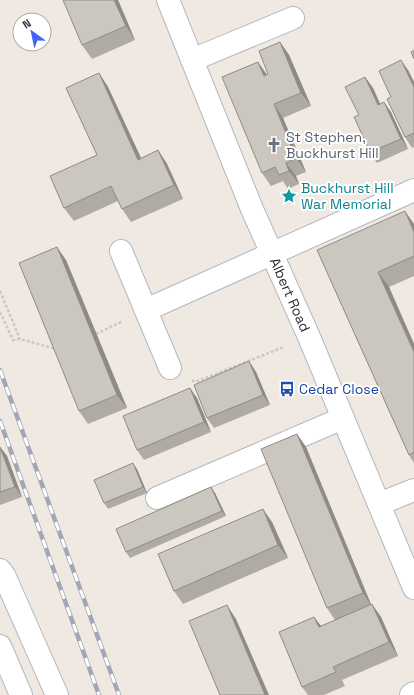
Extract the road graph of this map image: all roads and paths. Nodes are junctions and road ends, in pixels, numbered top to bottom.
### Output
1 (168, 0) edge
2 (293, 18) dead end
3 (192, 60) junction
4 (414, 190) edge
5 (121, 251) dead end
6 (272, 254) junction
7 (0, 291) edge
8 (146, 310) junction
9 (0, 312) edge
10 (309, 337) junction
11 (20, 339) junction
12 (58, 350) edge
13 (170, 368) joint
14 (343, 418) junction
15 (414, 490) edge
16 (157, 498) dead end
17 (379, 504) junction
18 (0, 570) edge
19 (414, 588) edge
20 (0, 646) edge
21 (414, 693) edge
22 (21, 695) edge
23 (57, 695) edge
24 (410, 695) edge

1 - 3 street, Albert Road
2 - 3 street
3 - 6 street, Albert Road
4 - 6 street
5 - 8 street
6 - 8 street
6 - 10 street, Albert Road
7 - 11 path
8 - 13 street
9 - 11 path
10 - 13 path
10 - 14 street, Albert Road
11 - 12 path
14 - 16 street
14 - 17 street, Albert Road
15 - 17 street
17 - 19 street, Albert Road
18 - 23 street
20 - 22 street
21 - 24 street

